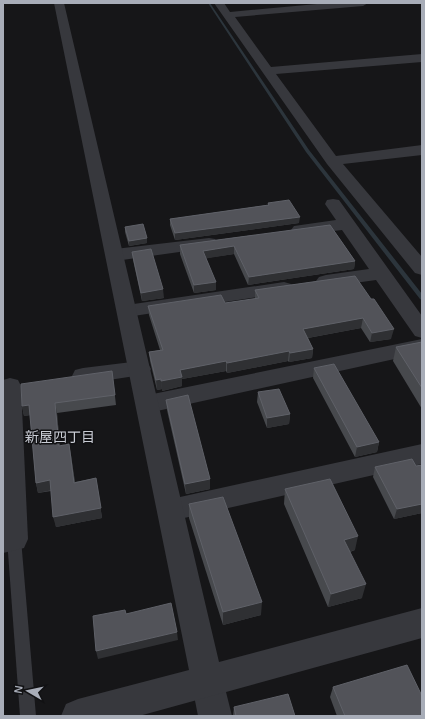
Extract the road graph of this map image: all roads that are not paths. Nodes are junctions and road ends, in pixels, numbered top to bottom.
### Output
1 (59, 3) edge
2 (363, 3) edge
3 (223, 9) edge
4 (422, 58) edge
5 (267, 71) junction
6 (422, 150) edge
7 (332, 161) junction
8 (333, 204) dead end
9 (347, 224) junction
10 (285, 232) edge
11 (223, 241) edge
12 (115, 255) junction
13 (422, 269) edge
14 (382, 273) junction
15 (127, 311) junction
16 (422, 331) edge
17 (422, 346) edge
18 (140, 369) junction
19 (63, 379) edge
20 (15, 385) edge
21 (148, 404) junction
22 (422, 454) edge
23 (171, 510) junction
24 (9, 540) edge
25 (422, 623) edge
26 (208, 680) junction
27 (28, 716) edge
28 (78, 716) edge
29 (215, 716) edge

1 - 12 street
2 - 3 street
3 - 5 street
4 - 5 street
5 - 7 street
6 - 7 street
7 - 13 street
8 - 9 street
9 - 10 street
9 - 14 street
11 - 12 street
12 - 15 street
14 - 15 street
14 - 16 street
15 - 18 street
17 - 21 street
18 - 19 street
18 - 21 street
20 - 24 street
21 - 23 street
22 - 23 street
23 - 26 street
24 - 27 lane
25 - 26 street
26 - 28 street
26 - 29 street

